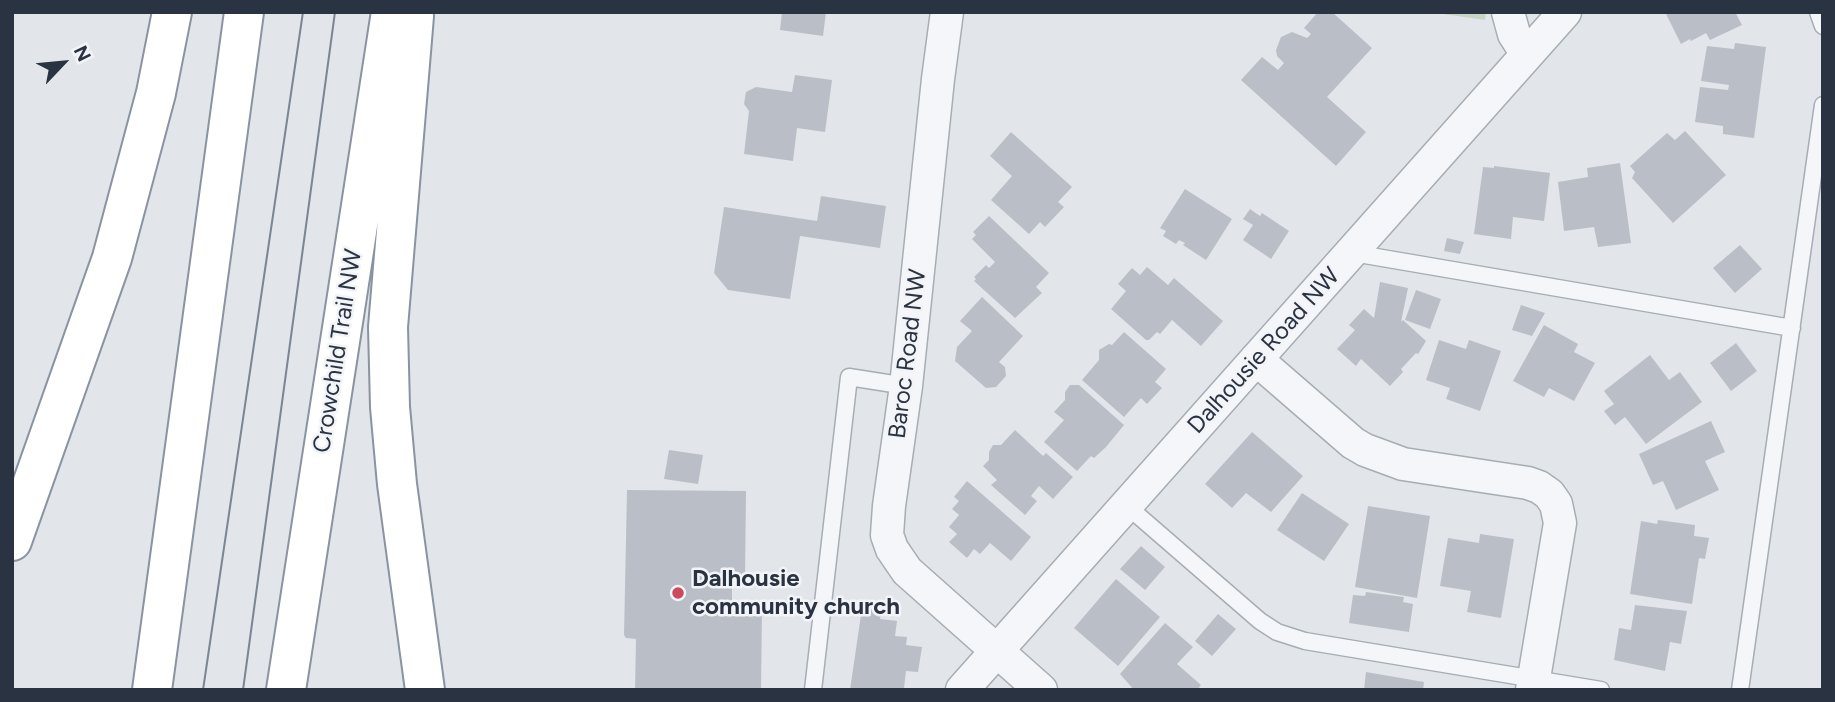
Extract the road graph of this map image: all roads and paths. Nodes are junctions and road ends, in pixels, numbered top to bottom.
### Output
1 (172, 12) edge
2 (244, 12) edge
3 (391, 12) edge
4 (414, 12) edge
5 (947, 12) edge
6 (1508, 12) edge
7 (1565, 12) edge
8 (1818, 12) edge
9 (1823, 26) edge
10 (1527, 54) junction
11 (1823, 105) edge
12 (1353, 253) junction
13 (1791, 328) junction
14 (1256, 359) junction
15 (906, 386) junction
16 (1126, 505) junction
17 (12, 541) edge
18 (997, 651) junction
19 (1533, 684) edge
20 (152, 690) edge
21 (286, 690) edge
22 (425, 690) edge
23 (814, 690) edge
24 (962, 690) edge
25 (1041, 690) edge
26 (1601, 690) edge
27 (1740, 690) edge

1 - 17 highway
2 - 20 highway
3 - 21 highway, Crowchild Trail NW
4 - 22 highway
5 - 15 street, Baroc Road NW
6 - 10 street
7 - 10 street, Dalhousie Road NW
8 - 9 lane
10 - 12 street, Dalhousie Road NW
11 - 13 lane
12 - 13 lane
12 - 14 street, Dalhousie Road NW
13 - 27 lane
14 - 16 street, Dalhousie Road NW
14 - 19 street
15 - 18 street, Baroc Road NW
15 - 23 lane
16 - 18 street, Dalhousie Road NW
16 - 19 lane
18 - 24 street, Dalhousie Road NW
18 - 25 street, Baroc Road NW
19 - 26 lane

